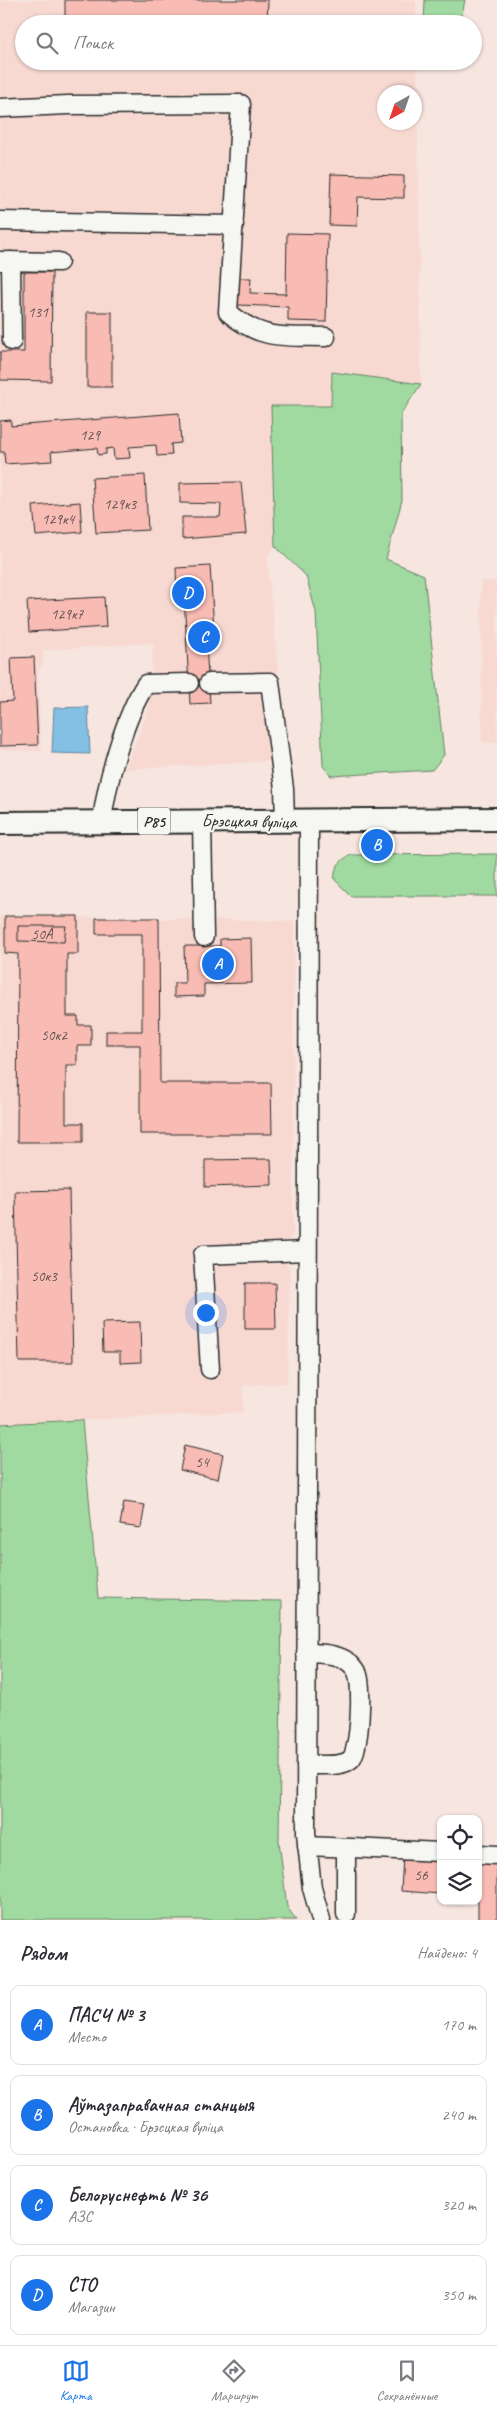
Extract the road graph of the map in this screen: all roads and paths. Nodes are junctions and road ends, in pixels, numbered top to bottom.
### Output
1 (0, 108) edge
2 (0, 221) edge
3 (234, 225) junction
4 (5, 261) edge
5 (59, 262) dead end
6 (326, 337) dead end
7 (12, 341) dead end
8 (189, 683) dead end
9 (208, 683) dead end
10 (497, 818) edge
11 (202, 820) junction
12 (285, 821) junction
13 (102, 822) junction
14 (309, 822) junction
15 (0, 823) edge
16 (204, 937) dead end
17 (307, 1250) junction
18 (210, 1369) dead end
19 (306, 1653) junction
20 (306, 1765) junction
21 (307, 1846) junction
22 (346, 1848) junction
23 (437, 1852) edge
24 (482, 1854) edge
25 (497, 1855) edge
26 (346, 1914) dead end
27 (321, 1920) edge

1 - 3 street
2 - 3 street
3 - 6 street
4 - 5 street
4 - 7 street
8 - 13 street
9 - 12 street
10 - 14 main road, Брэсцкая вуліца / Р85
11 - 12 main road, Брэсцкая вуліца / Р85
11 - 13 main road, Брэсцкая вуліца / Р85
11 - 16 street
12 - 14 main road, Брэсцкая вуліца / Р85
13 - 15 main road, Брэсцкая вуліца / Р85
14 - 17 street
17 - 18 street
17 - 19 street
19 - 20 street
19 - 20 street
20 - 21 street
21 - 22 street
21 - 27 street
22 - 23 street
22 - 26 street
24 - 25 street

